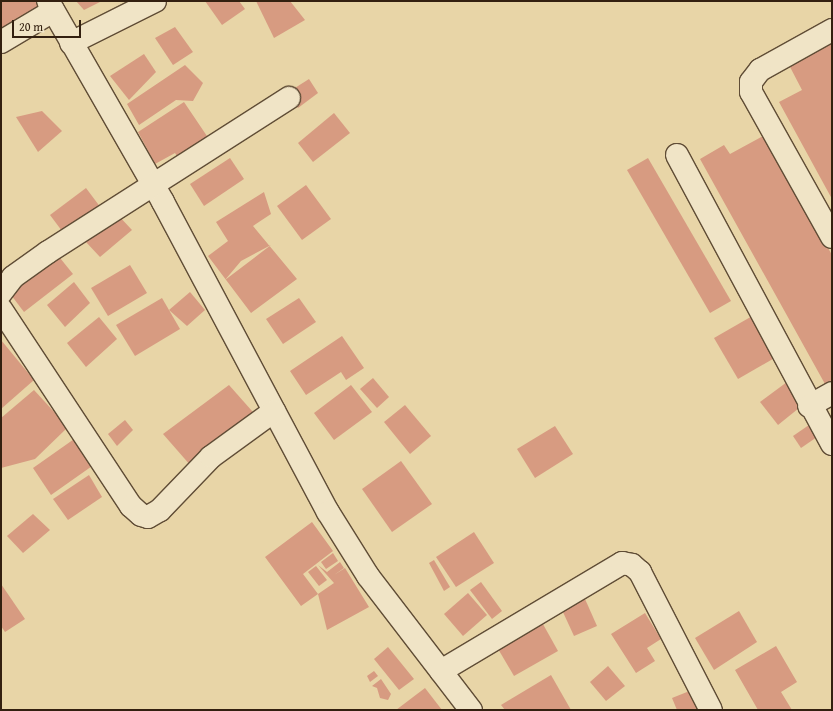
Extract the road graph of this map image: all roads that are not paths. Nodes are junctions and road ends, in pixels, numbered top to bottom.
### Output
1 (155, 1) edge
2 (50, 6) edge
3 (832, 30) edge
4 (1, 42) edge
5 (71, 43) junction
6 (289, 98) dead end
7 (677, 155) dead end
8 (152, 187) junction
9 (832, 238) edge
10 (1, 293) edge
11 (1, 309) edge
12 (832, 393) edge
13 (809, 406) junction
14 (274, 411) junction
15 (832, 444) edge
16 (441, 671) junction
17 (471, 710) edge
18 (711, 710) edge

1 - 5 street
2 - 4 street
2 - 5 street
3 - 9 street
5 - 8 street
6 - 8 street
7 - 13 street
8 - 10 street
8 - 14 street
11 - 14 street
12 - 13 street
13 - 15 street
14 - 16 street
16 - 17 street
16 - 18 street

